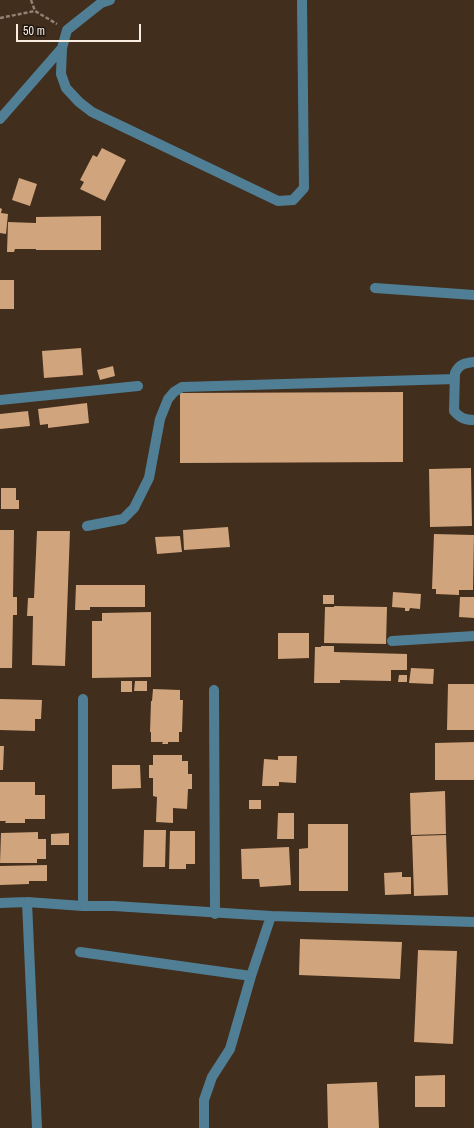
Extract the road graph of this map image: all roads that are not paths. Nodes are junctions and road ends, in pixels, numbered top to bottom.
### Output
1 (110, 0) edge
2 (302, 0) edge
3 (62, 48) junction
4 (0, 119) edge
5 (375, 288) dead end
6 (474, 295) edge
7 (474, 362) edge
8 (455, 379) junction
9 (138, 386) dead end
10 (0, 400) edge
11 (474, 420) edge
12 (87, 526) dead end
13 (474, 636) edge
14 (392, 641) dead end
15 (214, 690) dead end
16 (84, 699) dead end
17 (27, 902) junction
18 (0, 903) edge
19 (83, 906) junction
20 (215, 914) junction
21 (271, 916) junction
22 (474, 922) edge
23 (80, 952) dead end
24 (251, 976) junction
25 (37, 1128) edge
26 (204, 1128) edge

1 - 3 street
2 - 3 street
3 - 4 street
5 - 6 street
7 - 8 street
8 - 11 street
8 - 12 street
9 - 10 street
13 - 14 street
15 - 20 street
16 - 19 street
17 - 18 street
17 - 19 street
17 - 25 street
19 - 20 street
20 - 21 street
21 - 22 street
21 - 24 street
23 - 24 street
24 - 26 street

